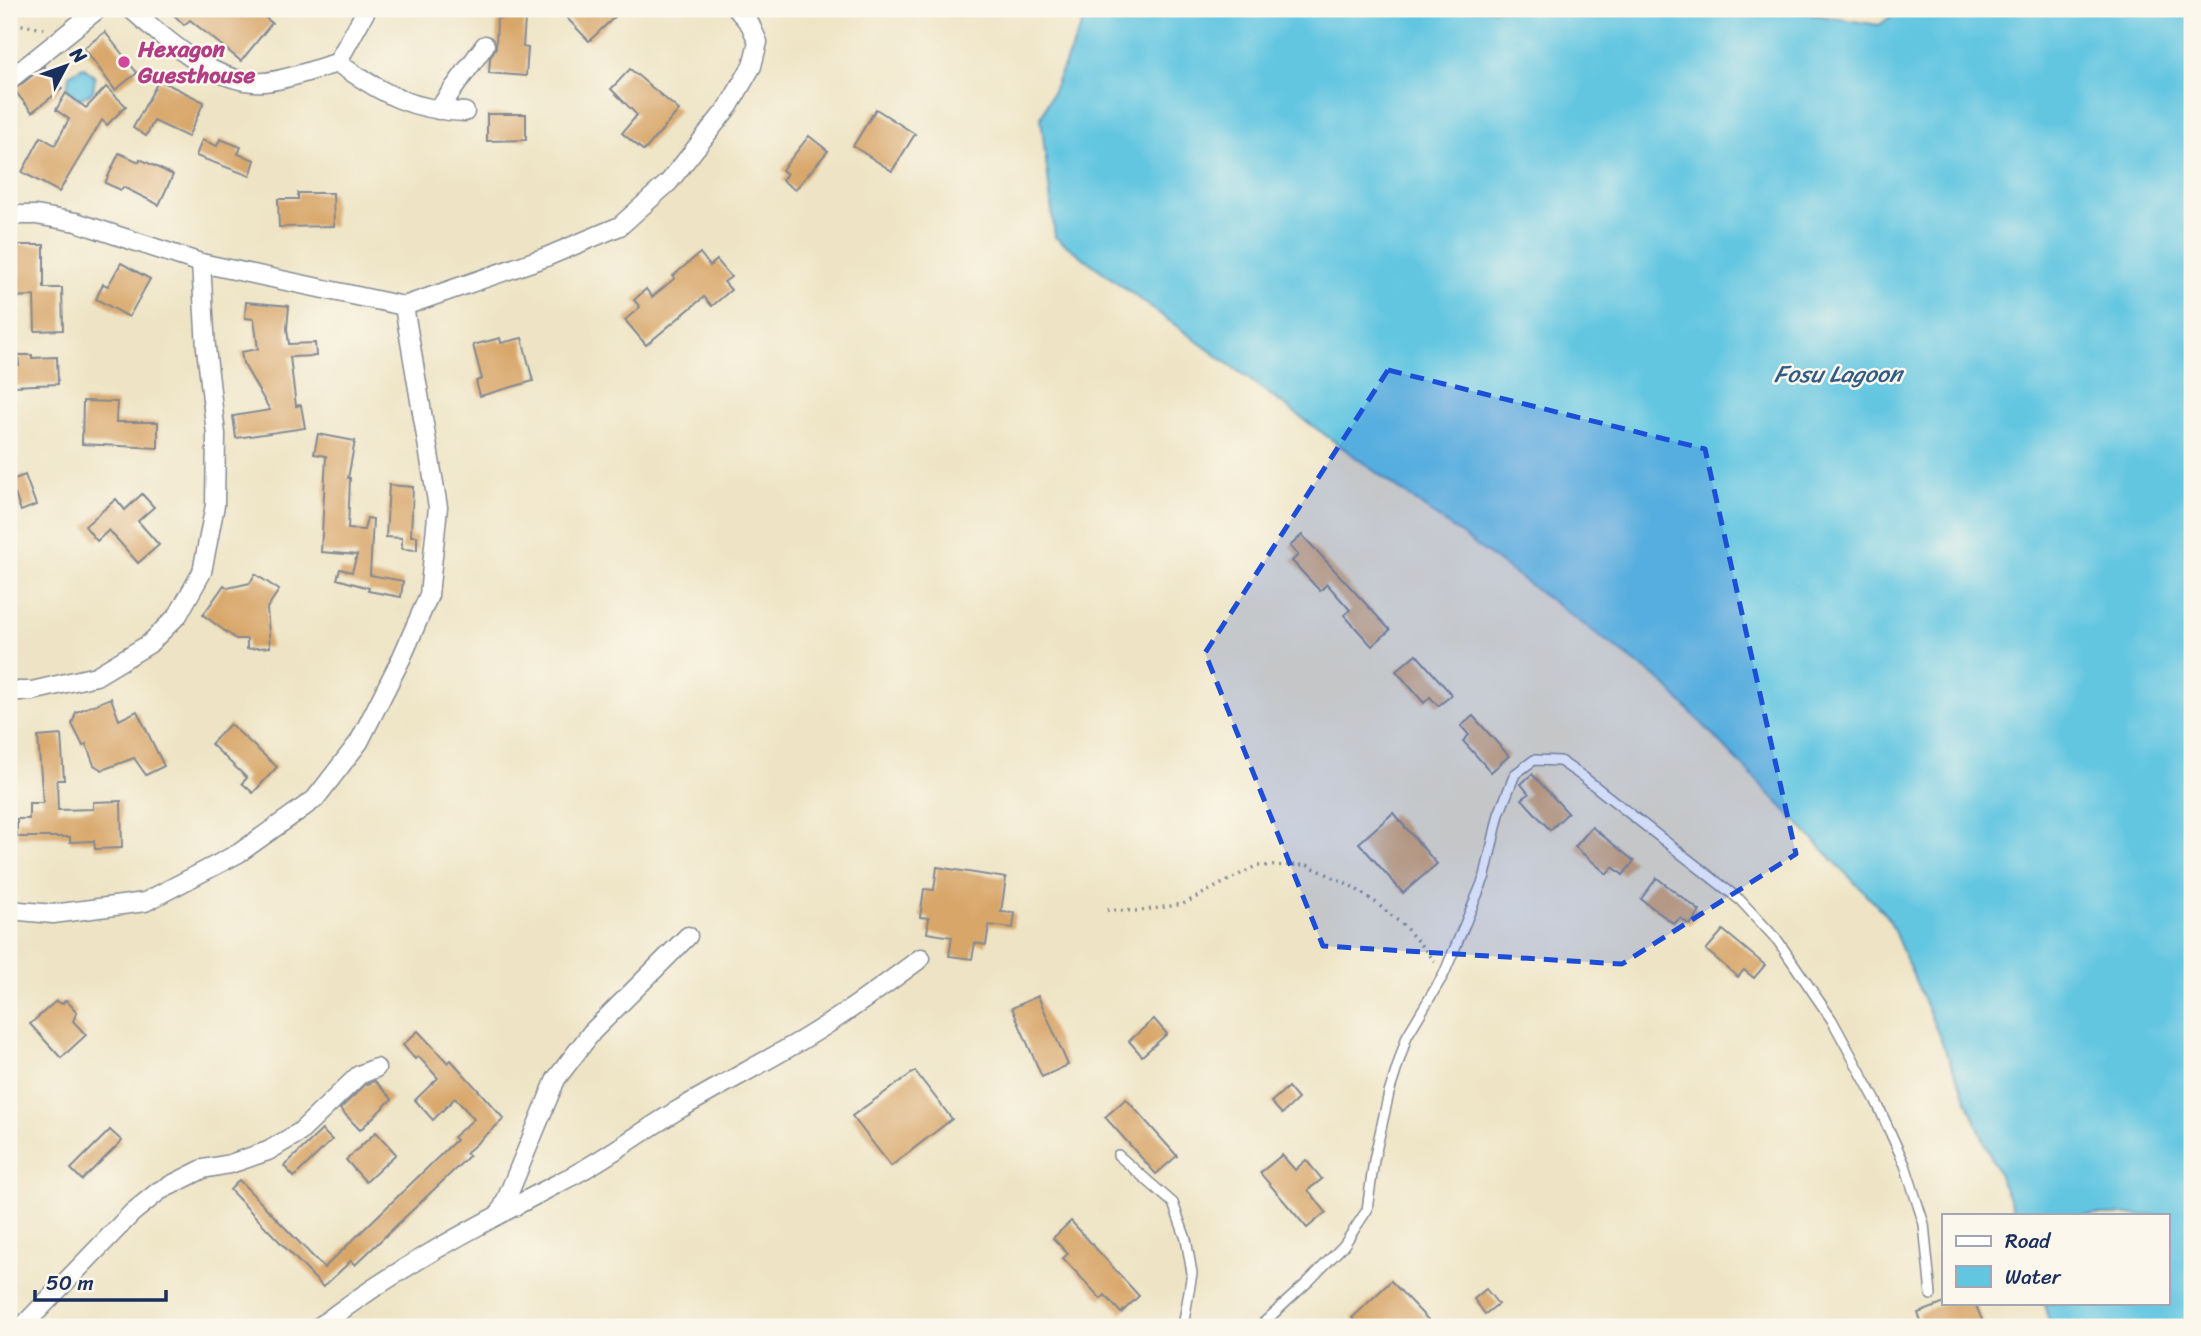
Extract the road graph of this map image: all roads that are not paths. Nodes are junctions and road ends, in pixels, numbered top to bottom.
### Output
1 (131, 9) edge
2 (367, 9) edge
3 (737, 9) edge
4 (95, 10) edge
5 (485, 45) dead end
6 (337, 63) junction
7 (9, 80) edge
8 (438, 110) junction
9 (465, 112) dead end
10 (9, 215) edge
11 (201, 262) junction
12 (404, 306) junction
13 (9, 691) edge
14 (9, 910) edge
15 (688, 936) dead end
16 (920, 958) dead end
17 (376, 1068) dead end
18 (1118, 1155) dead end
19 (501, 1212) junction
20 (1931, 1295) dead end
21 (22, 1327) edge
22 (319, 1327) edge
23 (1183, 1327) edge
24 (1259, 1327) edge

1 - 6 street
2 - 6 street
3 - 12 street
4 - 7 street
5 - 8 street
6 - 8 street
8 - 9 street
10 - 11 street
11 - 12 street
11 - 13 street
12 - 14 street
15 - 19 street
16 - 19 street
17 - 21 street
18 - 23 lane
19 - 22 street
20 - 24 lane

